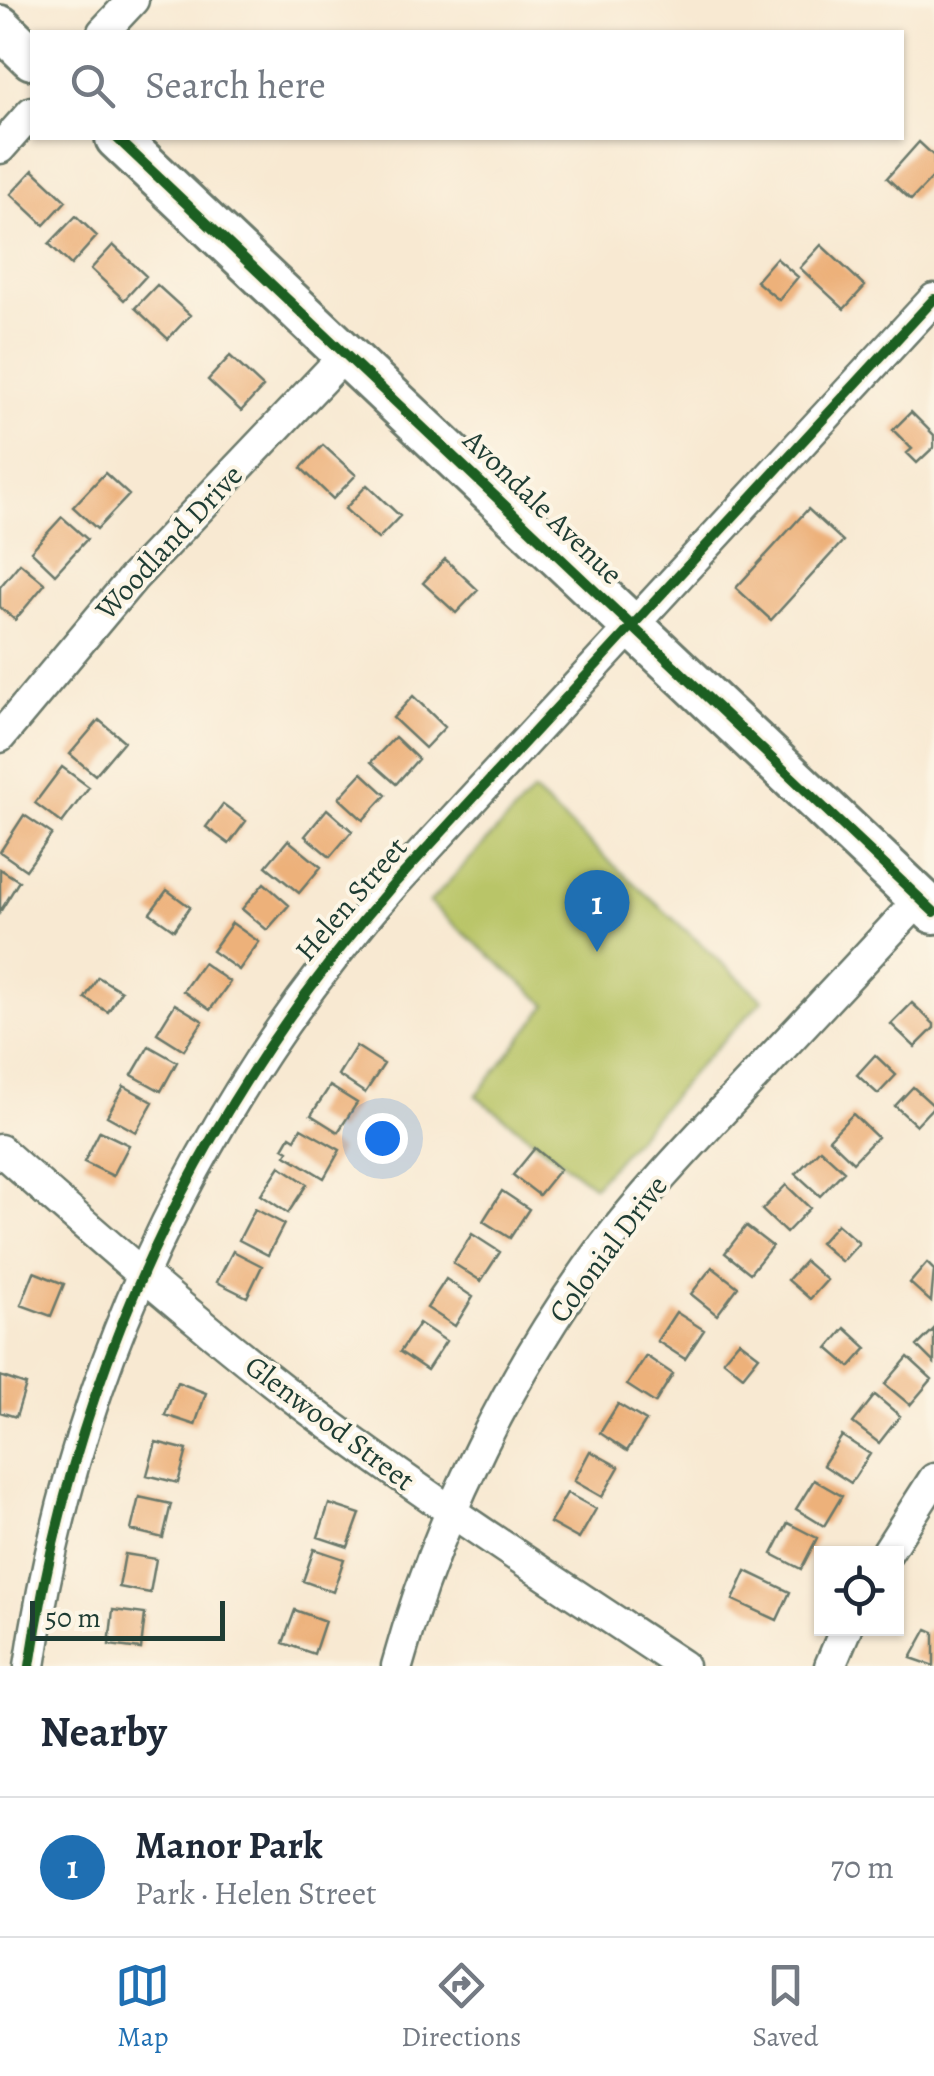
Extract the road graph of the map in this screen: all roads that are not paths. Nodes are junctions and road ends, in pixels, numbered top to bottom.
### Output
1 (132, 0) edge
2 (0, 27) edge
3 (105, 30) edge
4 (30, 56) edge
5 (30, 114) edge
6 (119, 140) edge
7 (0, 148) edge
8 (934, 299) edge
9 (346, 354) junction
10 (633, 626) junction
11 (0, 737) edge
12 (927, 905) edge
13 (0, 1150) edge
14 (140, 1274) junction
15 (934, 1478) edge
16 (453, 1514) junction
17 (891, 1546) edge
18 (843, 1636) edge
19 (30, 1666) edge
20 (397, 1666) edge
21 (683, 1666) edge
22 (830, 1666) edge

1 - 3 street
2 - 4 street
5 - 7 street
6 - 9 street, Avondale Avenue
8 - 10 street, Helen Street
9 - 10 street, Avondale Avenue
9 - 11 street, Woodland Drive
10 - 12 street, Avondale Avenue
10 - 14 street, Helen Street
12 - 16 street, Colonial Drive
13 - 14 street, Glenwood Street
14 - 16 street, Glenwood Street
14 - 19 street, Helen Street
15 - 17 street
16 - 20 street, Colonial Drive
16 - 21 street, Glenwood Street
18 - 22 street

